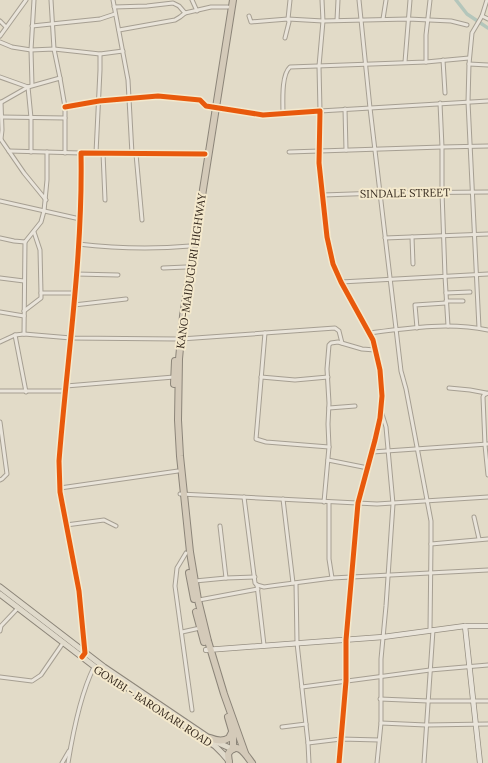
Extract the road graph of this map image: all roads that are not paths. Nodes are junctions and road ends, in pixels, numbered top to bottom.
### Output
1 (26, 0) edge
2 (34, 0) edge
3 (51, 0) edge
4 (113, 0) edge
5 (192, 0) edge
6 (230, 0) edge
7 (233, 0) edge
8 (290, 0) edge
9 (322, 0) edge
10 (338, 0) edge
11 (359, 0) edge
12 (386, 0) edge
13 (410, 0) edge
14 (430, 0) edge
15 (487, 0) edge
16 (114, 7) junction
17 (228, 7) junction
18 (197, 11) junction
19 (185, 13) junction
20 (115, 14) junction
21 (249, 16) dead end
22 (482, 16) junction
23 (288, 19) junction
24 (362, 19) junction
25 (383, 19) junction
26 (408, 19) junction
27 (488, 19) edge
28 (337, 20) junction
29 (428, 20) junction
30 (0, 21) edge
31 (323, 21) junction
32 (52, 25) junction
33 (467, 25) dead end
34 (32, 26) junction
35 (6, 27) junction
36 (119, 30) junction
37 (0, 36) edge
38 (285, 38) dead end
39 (0, 42) edge
40 (54, 49) junction
41 (31, 50) junction
42 (123, 51) junction
43 (100, 54) junction
44 (469, 58) junction
45 (444, 60) junction
46 (405, 62) junction
47 (426, 62) junction
48 (366, 64) junction
49 (469, 64) junction
50 (488, 64) edge
51 (319, 66) junction
52 (0, 77) edge
53 (60, 78) junction
54 (32, 85) junction
55 (28, 87) junction
56 (445, 92) dead end
57 (130, 98) junction
58 (98, 101) junction
59 (488, 101) edge
60 (468, 102) junction
61 (1, 103) edge
62 (440, 104) junction
63 (66, 107) junction
64 (214, 107) junction
65 (370, 108) junction
66 (345, 110) junction
67 (320, 111) junction
68 (283, 114) junction
69 (2, 117) junction
70 (31, 118) junction
71 (65, 118) junction
72 (0, 139) edge
73 (488, 146) edge
74 (442, 147) junction
75 (470, 147) junction
76 (375, 149) junction
77 (346, 150) junction
78 (9, 151) junction
79 (319, 151) junction
80 (31, 152) junction
81 (47, 152) junction
82 (289, 152) dead end
83 (65, 153) junction
84 (81, 153) junction
85 (96, 153) junction
86 (104, 153) junction
87 (134, 154) junction
88 (205, 154) junction
89 (442, 192) junction
90 (472, 192) junction
91 (488, 192) edge
92 (380, 193) junction
93 (323, 195) junction
94 (46, 200) junction
95 (106, 200) dead end
96 (0, 201) edge
97 (44, 211) junction
98 (80, 219) junction
99 (142, 220) dead end
100 (34, 232) junction
101 (488, 234) edge
102 (475, 235) junction
103 (443, 236) junction
104 (412, 237) junction
105 (0, 238) edge
106 (385, 238) junction
107 (25, 242) junction
108 (78, 244) junction
109 (190, 246) junction
110 (413, 264) dead end
111 (186, 267) junction
112 (164, 268) dead end
113 (76, 274) junction
114 (488, 274) edge
115 (118, 275) dead end
116 (476, 275) junction
117 (445, 276) junction
118 (0, 278) edge
119 (390, 279) junction
120 (24, 281) junction
121 (341, 282) junction
122 (470, 292) dead end
123 (75, 293) junction
124 (446, 293) junction
125 (41, 294) junction
126 (126, 299) dead end
127 (463, 301) dead end
128 (446, 302) junction
129 (74, 305) junction
130 (24, 311) junction
131 (0, 312) edge
132 (24, 316) junction
133 (448, 326) junction
134 (417, 328) junction
135 (479, 328) junction
136 (396, 330) junction
137 (488, 330) edge
138 (265, 333) junction
139 (369, 333) junction
140 (24, 334) junction
141 (15, 335) junction
142 (71, 338) junction
143 (179, 339) junction
144 (0, 342) edge
145 (342, 343) junction
146 (375, 350) junction
147 (174, 377) junction
148 (261, 377) junction
149 (328, 377) junction
150 (66, 386) junction
151 (449, 388) dead end
152 (0, 391) edge
153 (66, 391) junction
154 (26, 392) junction
155 (487, 393) edge
156 (355, 406) dead end
157 (329, 408) junction
158 (381, 409) junction
159 (0, 422) edge
160 (487, 444) edge
161 (329, 447) junction
162 (418, 449) junction
163 (387, 451) junction
164 (372, 452) junction
165 (328, 460) junction
166 (368, 468) junction
167 (178, 471) junction
168 (488, 475) edge
169 (0, 480) edge
170 (60, 488) junction
171 (182, 494) junction
172 (244, 497) junction
173 (488, 497) edge
174 (283, 499) junction
175 (324, 502) junction
176 (329, 502) junction
177 (428, 502) junction
178 (358, 503) junction
179 (393, 504) junction
180 (474, 517) dead end
181 (66, 525) junction
182 (116, 526) dead end
183 (220, 526) dead end
184 (488, 538) edge
185 (479, 539) junction
186 (432, 544) junction
187 (186, 553) junction
188 (488, 570) edge
189 (430, 574) junction
190 (389, 575) junction
191 (255, 577) junction
192 (352, 577) junction
193 (226, 578) junction
194 (332, 578) junction
195 (195, 581) junction
196 (294, 583) junction
197 (258, 585) junction
198 (0, 587) edge
199 (258, 589) junction
200 (0, 594) edge
201 (198, 600) junction
202 (18, 608) junction
203 (465, 626) junction
204 (488, 626) edge
205 (200, 628) junction
206 (431, 630) junction
207 (0, 631) edge
208 (182, 632) junction
209 (383, 637) junction
210 (346, 640) junction
211 (63, 643) junction
212 (297, 643) junction
213 (264, 645) junction
214 (208, 650) junction
215 (83, 655) junction
216 (96, 665) junction
217 (488, 665) edge
218 (469, 666) junction
219 (430, 670) junction
220 (0, 676) edge
221 (380, 677) junction
222 (346, 681) junction
223 (302, 687) junction
224 (380, 699) junction
225 (428, 701) junction
226 (488, 701) edge
227 (474, 702) junction
228 (192, 710) dead end
229 (381, 723) junction
230 (306, 724) junction
231 (488, 724) edge
232 (426, 725) junction
233 (476, 725) junction
234 (282, 727) dead end
235 (232, 730) junction
236 (210, 738) junction
237 (342, 739) junction
238 (379, 740) junction
239 (308, 743) junction
240 (232, 749) junction
241 (70, 750) junction
242 (245, 753) junction
243 (229, 762) edge
244 (62, 763) edge
245 (68, 763) edge
246 (252, 763) edge
247 (309, 763) edge
248 (339, 763) edge
249 (377, 763) edge
250 (424, 763) edge
251 (480, 763) edge

1 - 35 street
2 - 34 street
3 - 32 street
4 - 16 street
5 - 18 street
6 - 17 highway, KANO-MAIDUGURI HIGHWAY
7 - 64 highway, KANO-MAIDUGURI HIGHWAY
8 - 23 street
9 - 31 street
10 - 28 street
11 - 24 street
12 - 25 street
13 - 26 street
14 - 29 street
15 - 22 street
16 - 19 street
16 - 20 street
17 - 18 street
17 - 64 highway, KANO-MAIDUGURI HIGHWAY
18 - 19 street
19 - 36 street
20 - 32 street
20 - 36 street
21 - 23 street
22 - 27 street
22 - 44 street
23 - 31 street
23 - 38 street
24 - 25 street
24 - 28 street
24 - 48 street
25 - 26 street
26 - 29 street
26 - 46 street
28 - 31 street
29 - 33 street
29 - 47 street
30 - 35 street
31 - 51 street
32 - 34 street
32 - 40 street
34 - 41 street
35 - 37 street
36 - 42 street
39 - 41 street
40 - 41 street
40 - 43 street
40 - 53 street
41 - 54 street
42 - 43 street
42 - 57 street
43 - 58 street
44 - 45 street
44 - 49 street
45 - 47 street
45 - 56 street
46 - 47 street
46 - 48 street
48 - 51 street
48 - 65 street
49 - 50 street
49 - 60 street
51 - 67 street
51 - 68 street
52 - 55 street
53 - 54 street
53 - 63 street
54 - 55 street
55 - 61 street
55 - 70 street
57 - 58 street
57 - 64 street
57 - 87 street
58 - 63 street
58 - 85 street
59 - 60 street
60 - 62 street
60 - 75 street
61 - 69 street
62 - 65 street
62 - 74 street
63 - 71 street
64 - 68 street
64 - 88 highway, KANO-MAIDUGURI HIGHWAY
64 - 143 highway, KANO-MAIDUGURI HIGHWAY
65 - 66 street
65 - 76 street
66 - 67 street
66 - 77 street
67 - 68 street
67 - 79 street
69 - 70 street
69 - 72 street
70 - 71 street
70 - 80 street
71 - 83 street
72 - 78 street
73 - 75 street
74 - 75 street
74 - 76 street
74 - 89 street
75 - 90 street
76 - 77 street
76 - 92 street
77 - 79 street
78 - 80 street
78 - 94 street
79 - 82 street
79 - 93 street
80 - 81 street
81 - 83 street
81 - 94 street
83 - 84 street
84 - 85 street
84 - 98 street
85 - 86 street
86 - 87 street
86 - 95 street
87 - 88 street
87 - 99 street
88 - 109 highway, KANO-MAIDUGURI HIGHWAY
89 - 90 street, SINDALE STREET
89 - 92 street, SINDALE STREET
89 - 103 street
90 - 91 street, SINDALE STREET
90 - 102 street
92 - 93 street, SINDALE STREET
92 - 106 street
93 - 121 street
94 - 97 street
96 - 97 street
97 - 98 street
97 - 100 street
98 - 108 street
100 - 107 street
100 - 125 street
101 - 102 street
102 - 103 street
102 - 116 street
103 - 104 street
103 - 117 street
104 - 106 street
104 - 110 street
105 - 107 street
106 - 119 street
107 - 120 street
108 - 109 street
108 - 113 street
109 - 111 highway, KANO-MAIDUGURI HIGHWAY
111 - 112 street
111 - 143 highway, KANO-MAIDUGURI HIGHWAY
113 - 115 street
113 - 123 street
114 - 116 street
116 - 117 street
116 - 135 street
117 - 119 street
117 - 124 street
118 - 120 street
119 - 121 street
119 - 136 street
120 - 130 street
121 - 139 street
122 - 124 street
123 - 125 street
123 - 129 street
124 - 128 street
125 - 130 street
126 - 129 street
127 - 128 street
128 - 133 street
128 - 134 street
129 - 142 street
130 - 132 street
131 - 132 street
132 - 140 street
133 - 134 street
133 - 135 street
134 - 136 street
135 - 137 street
136 - 139 street
136 - 162 street
138 - 143 street
138 - 145 street
138 - 148 street
139 - 146 street
140 - 141 street
140 - 142 street
141 - 144 street
141 - 154 street
142 - 143 street
142 - 150 street
143 - 147 highway, KANO-MAIDUGURI HIGHWAY
143 - 171 highway, KANO-MAIDUGURI HIGHWAY
145 - 146 street
145 - 149 street
146 - 158 street
147 - 150 street
147 - 167 highway, KANO-MAIDUGURI HIGHWAY
148 - 149 street
148 - 161 street
149 - 157 street
150 - 153 street
151 - 155 street
152 - 154 street
153 - 154 street
153 - 170 street
155 - 160 street
156 - 157 street
157 - 161 street
158 - 163 street
158 - 164 street
159 - 169 street
160 - 162 street
160 - 168 street
161 - 165 street
162 - 163 street
162 - 177 street
163 - 164 street
163 - 179 street
164 - 166 street
165 - 166 street
165 - 175 street
166 - 178 street
167 - 170 street
167 - 171 highway, KANO-MAIDUGURI HIGHWAY
170 - 181 street
171 - 172 street
171 - 187 highway, KANO-MAIDUGURI HIGHWAY
171 - 195 highway, KANO-MAIDUGURI HIGHWAY
172 - 174 street
172 - 191 street
173 - 177 street
174 - 175 street
174 - 196 street
175 - 176 street
176 - 178 street
176 - 194 street
177 - 179 street
177 - 186 street
178 - 179 street
178 - 192 street
179 - 190 street
180 - 185 street
181 - 182 street
181 - 215 street
183 - 193 street
184 - 185 street
185 - 186 street
186 - 189 street
187 - 205 highway, KANO-MAIDUGURI HIGHWAY
187 - 208 street
188 - 189 street
189 - 190 street
189 - 206 street
190 - 192 street
190 - 209 street
191 - 193 street
191 - 197 street
192 - 194 street
192 - 210 street
193 - 195 street
194 - 196 street
195 - 201 highway, KANO-MAIDUGURI HIGHWAY
196 - 197 street
196 - 212 street
197 - 199 street
198 - 215 main road, GOMBI - BAROMARI ROAD
199 - 201 street
199 - 213 street
200 - 202 main road, GOMBI - BAROMARI ROAD
201 - 214 highway, KANO-MAIDUGURI HIGHWAY
202 - 207 street
202 - 211 main road, GOMBI - BAROMARI ROAD
203 - 204 street
203 - 206 street
203 - 218 street
205 - 208 street
205 - 214 highway, KANO-MAIDUGURI HIGHWAY
206 - 209 street
206 - 219 street
208 - 228 street
209 - 210 street
209 - 221 street
210 - 212 street
210 - 222 street
211 - 215 main road, GOMBI - BAROMARI ROAD
211 - 220 street
212 - 213 street
212 - 223 street
213 - 214 street
214 - 235 highway, KANO-MAIDUGURI HIGHWAY
214 - 242 highway, KANO-MAIDUGURI HIGHWAY
215 - 216 main road, GOMBI - BAROMARI ROAD
216 - 236 main road, GOMBI - BAROMARI ROAD
216 - 241 street
216 - 243 main road, GOMBI - BAROMARI ROAD
217 - 218 street
218 - 219 street
218 - 227 street
219 - 221 street
219 - 225 street
221 - 222 street
221 - 224 street
222 - 223 street
222 - 237 street
223 - 230 street
224 - 225 street
224 - 229 street
225 - 227 street
225 - 232 street
226 - 227 street
227 - 233 street
229 - 232 street
229 - 238 street
230 - 234 street
230 - 239 street
231 - 233 street
232 - 233 street
232 - 250 street
233 - 251 street
235 - 236 highway
235 - 240 highway, KANO-MAIDUGURI HIGHWAY
236 - 240 main road, GOMBI - BAROMARI ROAD
237 - 238 street
237 - 239 street
237 - 248 street
238 - 249 street
239 - 247 street
240 - 242 highway
240 - 243 highway
241 - 244 street
241 - 245 street
242 - 246 highway, KANO-MAIDUGURI HIGHWAY

